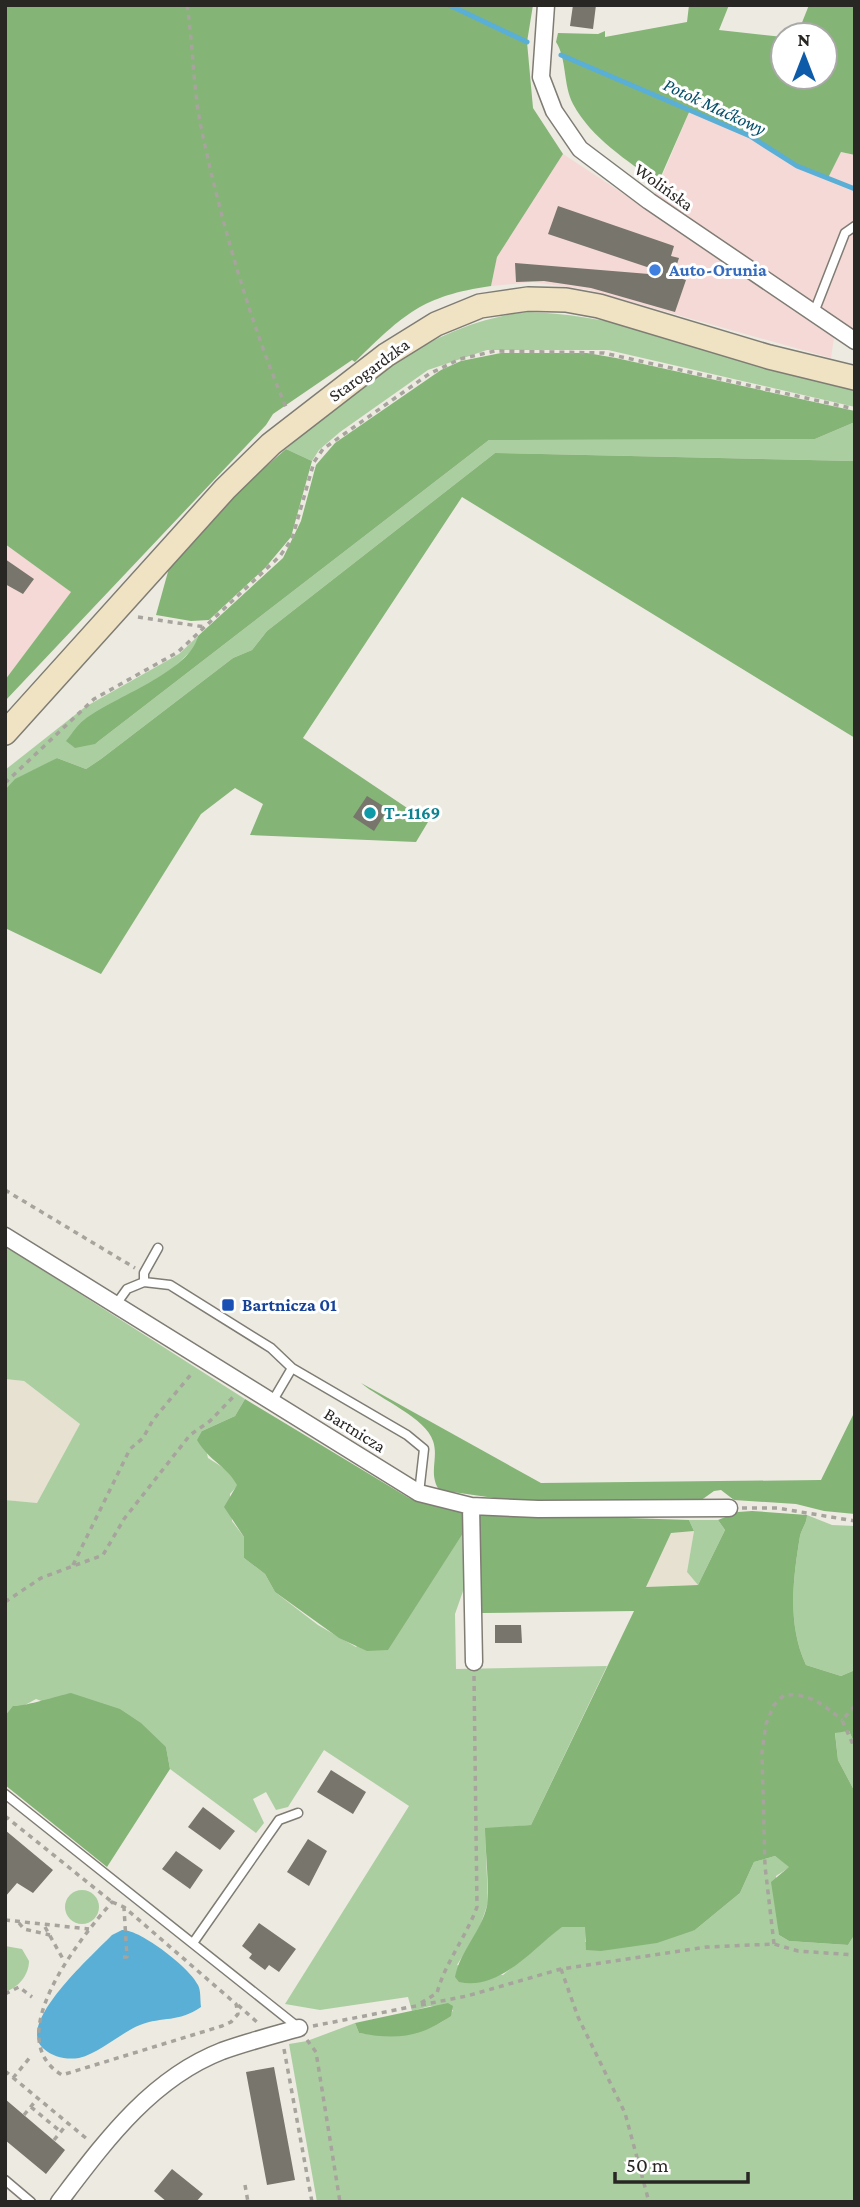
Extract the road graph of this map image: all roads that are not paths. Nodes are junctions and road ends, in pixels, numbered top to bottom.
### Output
1 (546, 5) edge
2 (855, 226) edge
3 (813, 315) junction
4 (855, 341) edge
5 (855, 378) edge
6 (5, 733) edge
7 (5, 1236) edge
8 (158, 1248) dead end
9 (144, 1278) junction
10 (117, 1303) junction
11 (292, 1368) junction
12 (272, 1402) junction
13 (419, 1493) junction
14 (471, 1506) junction
15 (729, 1508) dead end
16 (474, 1662) road end
17 (5, 1794) edge
18 (298, 1813) dead end
19 (193, 1943) junction
20 (299, 2028) joint
21 (5, 2180) edge
22 (31, 2202) edge
23 (59, 2202) edge

1 - 3 street, Wolińska
2 - 3 lane
3 - 4 street, Wolińska
5 - 6 main road, Starogardzka
7 - 10 street, Bartnicza
8 - 9 lane
9 - 10 lane
9 - 11 lane
10 - 12 street, Bartnicza
11 - 12 lane
11 - 13 lane
12 - 13 street, Bartnicza
13 - 14 street, Bartnicza
14 - 15 street, Bartnicza
14 - 16 street
17 - 19 lane
18 - 19 lane
19 - 20 lane
20 - 23 street
21 - 22 lane

